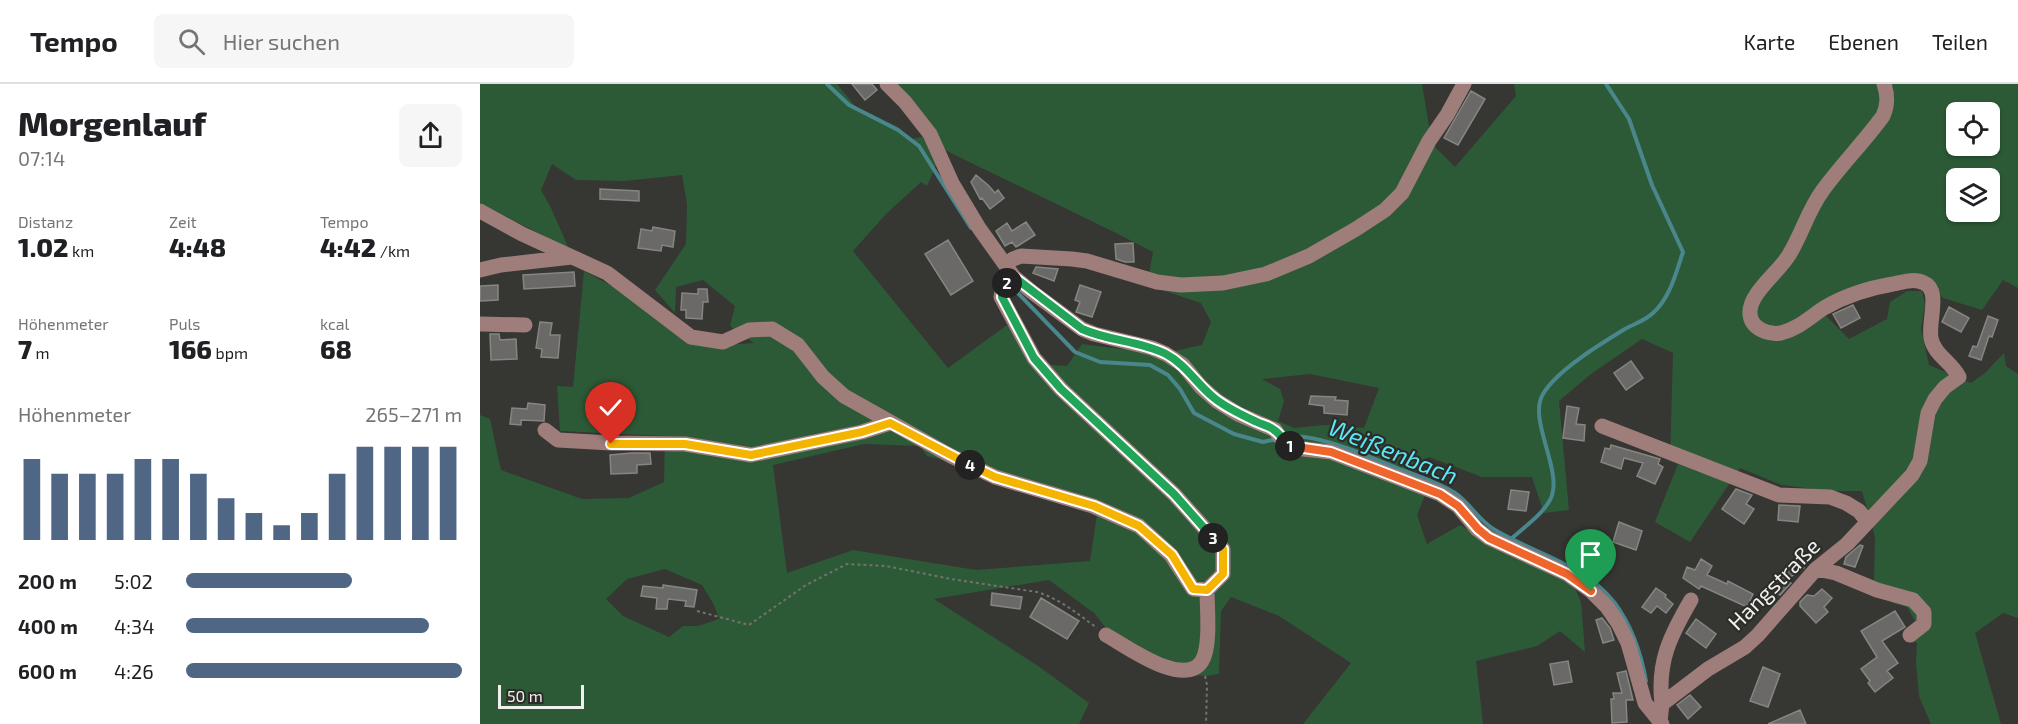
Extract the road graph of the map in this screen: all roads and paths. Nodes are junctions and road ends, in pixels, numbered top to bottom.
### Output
1 (888, 84) edge
2 (1464, 84) edge
3 (1884, 84) edge
4 (480, 211) edge
5 (574, 257) junction
6 (480, 270) edge
7 (1009, 277) junction
8 (480, 324) edge
9 (525, 325) dead end
10 (890, 423) junction
11 (1602, 426) dead end
12 (545, 430) dead end
13 (1867, 521) junction
14 (1816, 569) junction
15 (1207, 590) junction
16 (1691, 600) dead end
17 (697, 610) dead end
18 (1106, 635) joint
19 (1910, 635) dead end
20 (1202, 660) junction
21 (1658, 715) edge
22 (1206, 724) edge

1 - 7 street
2 - 7 street
3 - 13 street, Hangstraße
4 - 5 street
5 - 6 street
5 - 10 street
7 - 15 street
7 - 21 street
8 - 9 street
10 - 12 street
10 - 15 street
11 - 13 street
13 - 14 street, Hangstraße
14 - 19 street
14 - 21 street, Hangstraße
15 - 20 street
16 - 21 street
17 - 18 path
18 - 20 street
20 - 22 path

